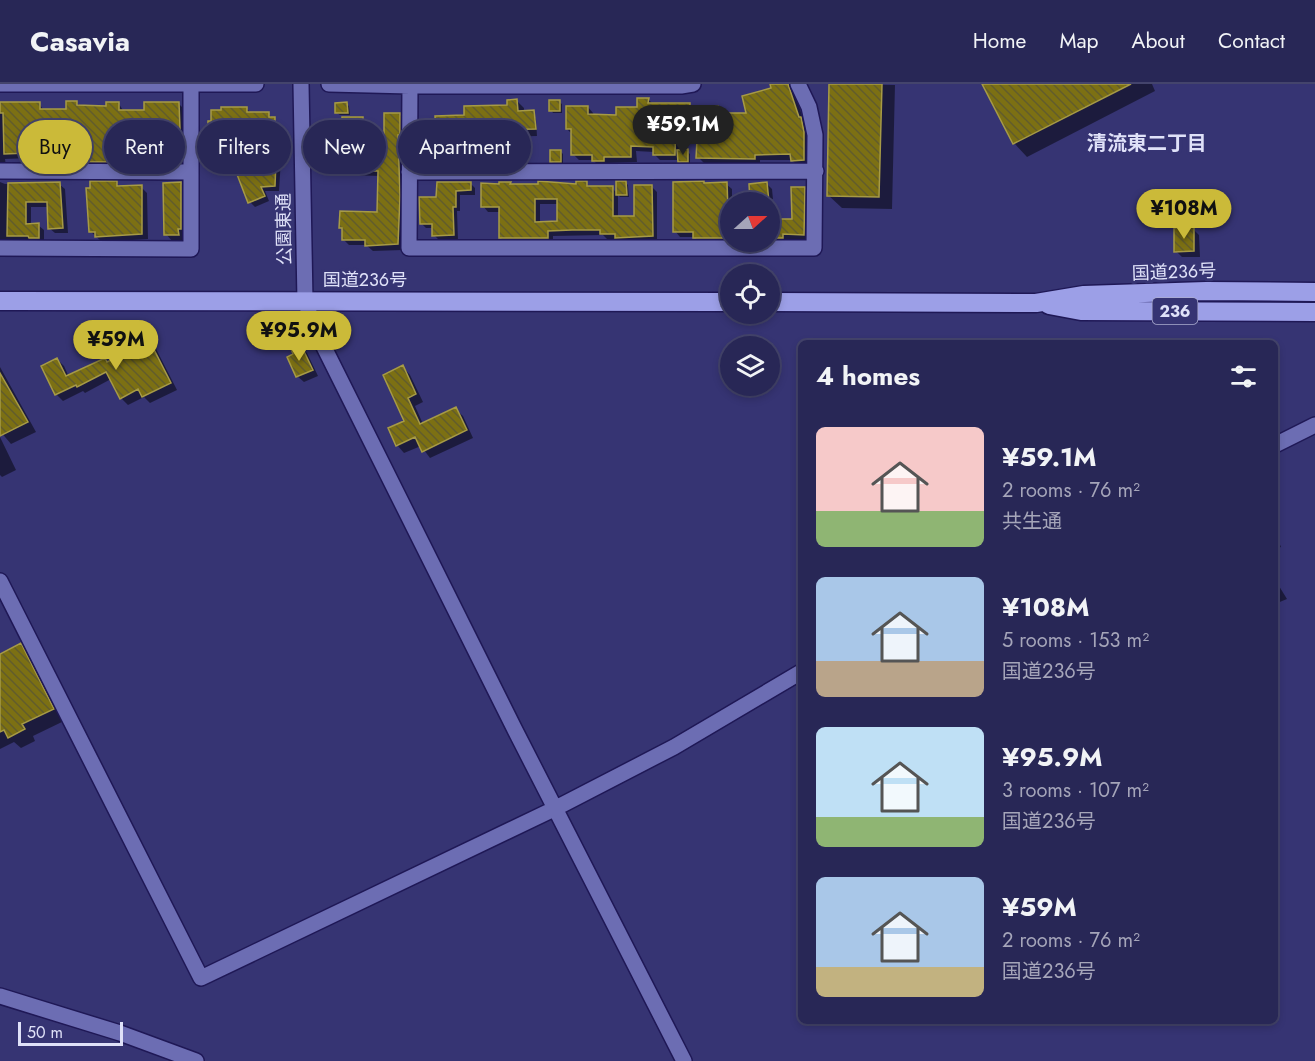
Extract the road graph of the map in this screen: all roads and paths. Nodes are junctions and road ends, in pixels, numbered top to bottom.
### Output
1 (0, 84) edge
2 (17, 84) edge
3 (191, 84) edge
4 (256, 84) edge
5 (301, 84) edge
6 (329, 84) edge
7 (693, 84) edge
8 (798, 84) edge
9 (410, 85) edge
10 (410, 120) edge
11 (0, 171) edge
12 (191, 171) junction
13 (816, 171) junction
14 (531, 172) edge
15 (410, 174) edge
16 (0, 248) edge
17 (1315, 291) edge
18 (0, 301) edge
19 (305, 301) junction
20 (720, 302) edge
21 (780, 302) edge
22 (1035, 303) junction
23 (1315, 312) edge
24 (1315, 425) edge
25 (1278, 444) edge
26 (0, 581) edge
27 (798, 674) edge
28 (556, 808) junction
29 (0, 996) edge
30 (195, 1061) edge
31 (684, 1061) edge

1 - 2 street
2 - 3 street
3 - 4 street
3 - 12 street
5 - 19 street, 公園東通
6 - 9 street
7 - 9 street
8 - 13 street
9 - 10 street
11 - 12 street
12 - 16 street
13 - 14 street
13 - 15 street
17 - 22 highway, 国道236号 / 236
18 - 19 highway, 国道236号
19 - 20 highway, 国道236号
19 - 28 street, 公園東通
21 - 22 highway, 国道236号 / 236
22 - 23 highway, 国道236号 / 236
24 - 25 street
26 - 28 street
27 - 28 street
28 - 31 street, 公園東通
29 - 30 street

